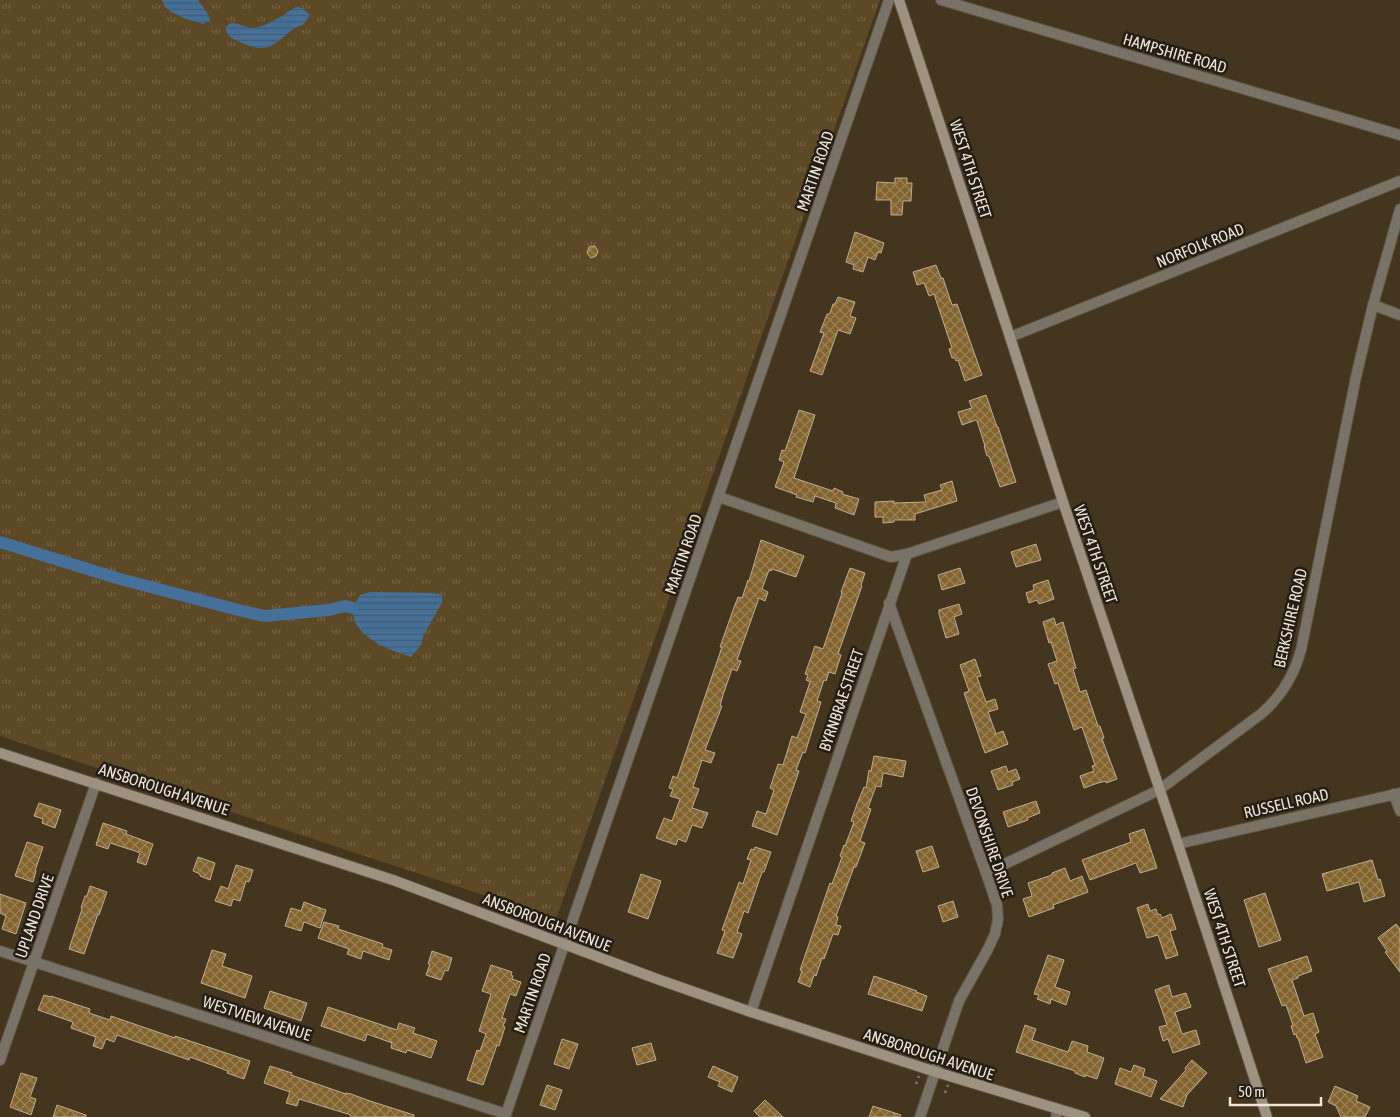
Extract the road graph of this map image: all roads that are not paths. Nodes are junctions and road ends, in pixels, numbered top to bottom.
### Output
1 (889, 0) edge
2 (899, 0) edge
3 (941, 0) edge
4 (1400, 135) edge
5 (1400, 181) edge
6 (1400, 209) edge
7 (1373, 305) junction
8 (1400, 315) edge
9 (1010, 337) junction
10 (718, 497) junction
11 (1063, 502) junction
12 (907, 554) junction
13 (889, 603) junction
14 (0, 753) edge
15 (96, 783) junction
16 (1160, 790) junction
17 (1397, 793) edge
18 (1400, 811) edge
19 (1178, 844) junction
20 (986, 873) junction
21 (565, 944) junction
22 (0, 951) edge
23 (34, 962) junction
24 (751, 1012) junction
25 (0, 1060) edge
26 (936, 1072) junction
27 (1057, 1113) edge
28 (505, 1116) edge
29 (920, 1117) edge
30 (1085, 1117) edge
31 (1267, 1117) edge

1 - 10 street, MARTIN ROAD
2 - 9 main road, WEST 4TH STREET
3 - 4 street, HAMPSHIRE ROAD
5 - 9 street, NORFOLK ROAD
6 - 7 street, BERKSHIRE ROAD
7 - 8 street
7 - 16 street, BERKSHIRE ROAD
9 - 11 main road, WEST 4TH STREET
10 - 12 street
10 - 21 street, MARTIN ROAD
11 - 12 street
11 - 16 main road, WEST 4TH STREET
12 - 13 street, BYRNBRAE STREET
13 - 20 street, DEVONSHIRE DRIVE
13 - 24 street, BYRNBRAE STREET
14 - 15 main road, ANSBOROUGH AVENUE
15 - 21 main road, ANSBOROUGH AVENUE
15 - 23 street, UPLAND DRIVE
16 - 19 main road, WEST 4TH STREET
16 - 20 street, BERKSHIRE ROAD
17 - 18 street
17 - 19 street, RUSSELL ROAD
19 - 31 main road, WEST 4TH STREET
20 - 26 street, DEVONSHIRE DRIVE
21 - 24 main road, ANSBOROUGH AVENUE
21 - 28 street, MARTIN ROAD
22 - 23 street, WESTVIEW AVENUE
23 - 25 street, UPLAND DRIVE
23 - 28 street, WESTVIEW AVENUE
24 - 26 main road, ANSBOROUGH AVENUE
26 - 27 main road, ANSBOROUGH AVENUE
26 - 29 street, DEVONSHIRE DRIVE
27 - 30 main road, ANSBOROUGH AVENUE

